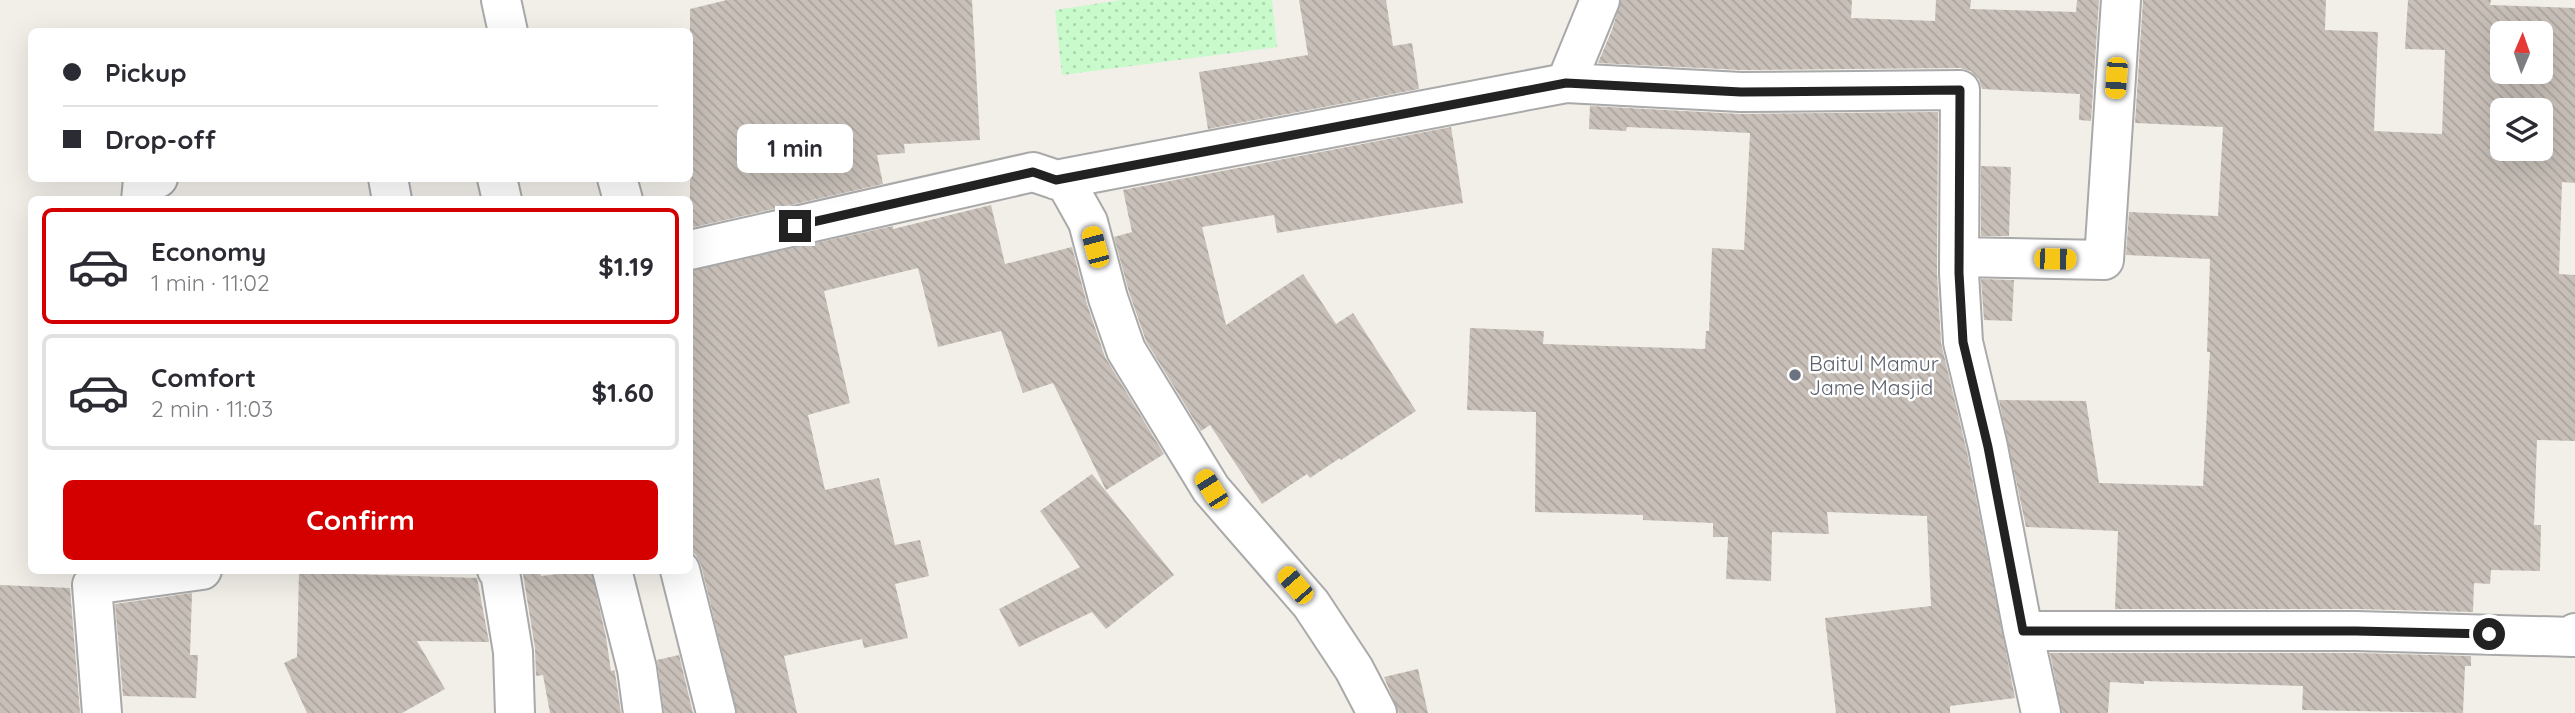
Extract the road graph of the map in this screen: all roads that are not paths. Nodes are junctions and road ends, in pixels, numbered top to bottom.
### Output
1 (501, 0) edge
2 (1600, 0) edge
3 (2121, 0) edge
4 (507, 28) edge
5 (1566, 83) junction
6 (1056, 180) junction
7 (693, 249) edge
8 (1959, 257) junction
9 (173, 574) edge
10 (500, 574) edge
11 (613, 574) edge
12 (681, 574) edge
13 (2023, 631) junction
14 (2575, 633) edge
15 (102, 713) edge
16 (515, 713) edge
17 (642, 713) edge
18 (716, 713) edge
19 (1377, 713) edge
20 (2041, 713) edge

1 - 4 street
2 - 5 street
3 - 8 street
5 - 6 street
5 - 8 street
6 - 7 street
6 - 19 street
8 - 13 street
9 - 15 street
10 - 16 street
11 - 17 street
12 - 18 street
13 - 14 street
13 - 20 street

